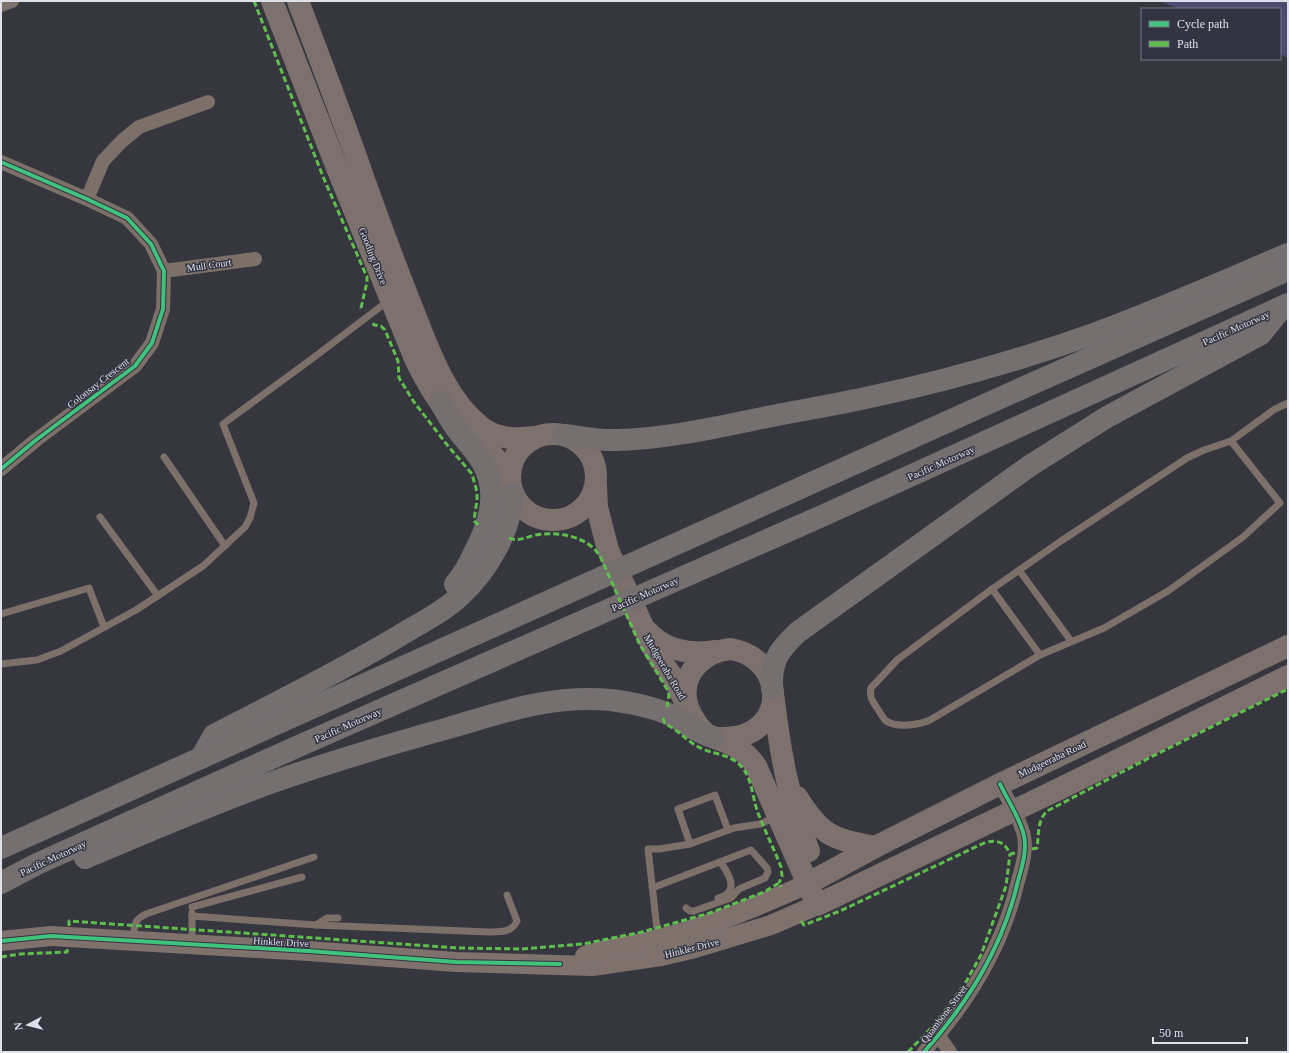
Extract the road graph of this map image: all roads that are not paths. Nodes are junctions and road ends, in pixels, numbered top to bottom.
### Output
1 (12, 1) edge
2 (272, 1) edge
3 (298, 1) edge
4 (1, 5) edge
5 (208, 102) dead end
6 (1, 162) edge
7 (87, 199) junction
8 (1288, 254) edge
9 (255, 259) dead end
10 (1288, 270) edge
11 (164, 271) junction
12 (391, 299) junction
13 (1285, 306) edge
14 (440, 402) junction
15 (1288, 403) edge
16 (564, 435) junction
17 (536, 437) junction
18 (1232, 441) junction
19 (164, 457) dead end
20 (1, 469) edge
21 (596, 482) junction
22 (512, 490) junction
23 (100, 517) dead end
24 (555, 520) junction
25 (225, 546) junction
26 (609, 551) junction
27 (1019, 570) junction
28 (992, 589) junction
29 (158, 596) junction
30 (1, 614) edge
31 (641, 622) junction
32 (104, 627) junction
33 (400, 635) junction
34 (1071, 641) junction
35 (1288, 646) edge
36 (721, 650) junction
37 (1040, 655) junction
38 (1, 664) edge
39 (1288, 676) edge
40 (772, 690) junction
41 (689, 709) junction
42 (714, 737) junction
43 (780, 751) junction
44 (201, 758) junction
45 (787, 781) junction
46 (1000, 784) junction
47 (1013, 812) junction
48 (778, 816) junction
49 (728, 830) junction
50 (690, 844) junction
51 (875, 847) junction
52 (1, 848) edge
53 (314, 856) dead end
54 (720, 862) junction
55 (37, 864) junction
56 (302, 877) dead end
57 (813, 881) junction
58 (1, 883) edge
59 (652, 888) junction
60 (507, 895) dead end
61 (192, 897) junction
62 (823, 902) junction
63 (192, 907) junction
64 (192, 916) junction
65 (338, 918) dead end
66 (316, 925) junction
67 (1, 941) edge
68 (134, 941) junction
69 (192, 945) junction
70 (660, 948) junction
71 (939, 1036) junction
72 (924, 1052) edge
73 (950, 1052) edge

1 - 4 street
2 - 12 main road, Gooding Drive
3 - 17 main road, Gooding Drive
5 - 7 street
6 - 7 street, Colonsay Crescent
7 - 11 street, Colonsay Crescent
8 - 16 highway
9 - 11 street, Mull Court
10 - 44 highway
11 - 20 street, Colonsay Crescent
12 - 14 main road, Gooding Drive
12 - 25 lane
13 - 40 highway
13 - 55 highway, Pacific Motorway
14 - 22 main road, Gooding Drive
14 - 33 highway
15 - 18 lane
16 - 17 main road
16 - 21 main road
17 - 22 main road
18 - 27 lane
18 - 34 lane
19 - 25 lane
21 - 24 main road
21 - 26 main road, Mudgeeraba Road
22 - 24 main road
22 - 33 highway
23 - 29 lane
24 - 26 main road, Mudgeeraba Road
25 - 29 lane
26 - 31 main road, Mudgeeraba Road
27 - 28 lane
27 - 34 lane
28 - 37 lane
28 - 37 lane
29 - 32 lane
30 - 32 lane
31 - 36 main road, Mudgeeraba Road
31 - 41 main road, Mudgeeraba Road
32 - 38 lane
33 - 44 highway
34 - 37 lane
35 - 46 main road, Mudgeeraba Road
36 - 40 main road
36 - 41 main road
39 - 47 main road
40 - 42 main road
40 - 43 main road
41 - 42 main road
42 - 48 main road
42 - 55 highway
43 - 45 main road
43 - 48 main road
44 - 52 highway
45 - 51 main road
45 - 57 main road
46 - 47 street, Quambone Street
46 - 51 main road, Mudgeeraba Road
47 - 62 main road
47 - 71 street, Quambone Street
48 - 49 lane
48 - 57 main road
49 - 50 lane
49 - 50 lane
50 - 59 lane
51 - 57 main road, Mudgeeraba Road
53 - 61 lane
54 - 54 lane
54 - 59 lane
55 - 58 highway, Pacific Motorway
56 - 63 lane
57 - 62 main road
57 - 70 main road, Hinkler Drive
59 - 70 lane
60 - 66 lane
61 - 63 lane
61 - 68 lane
62 - 70 main road, Hinkler Drive
63 - 64 lane
64 - 66 lane
64 - 69 lane
65 - 66 lane
67 - 68 main road, Hinkler Drive
68 - 69 main road, Hinkler Drive
69 - 70 main road, Hinkler Drive
71 - 72 street, Quambone Street
71 - 73 street

